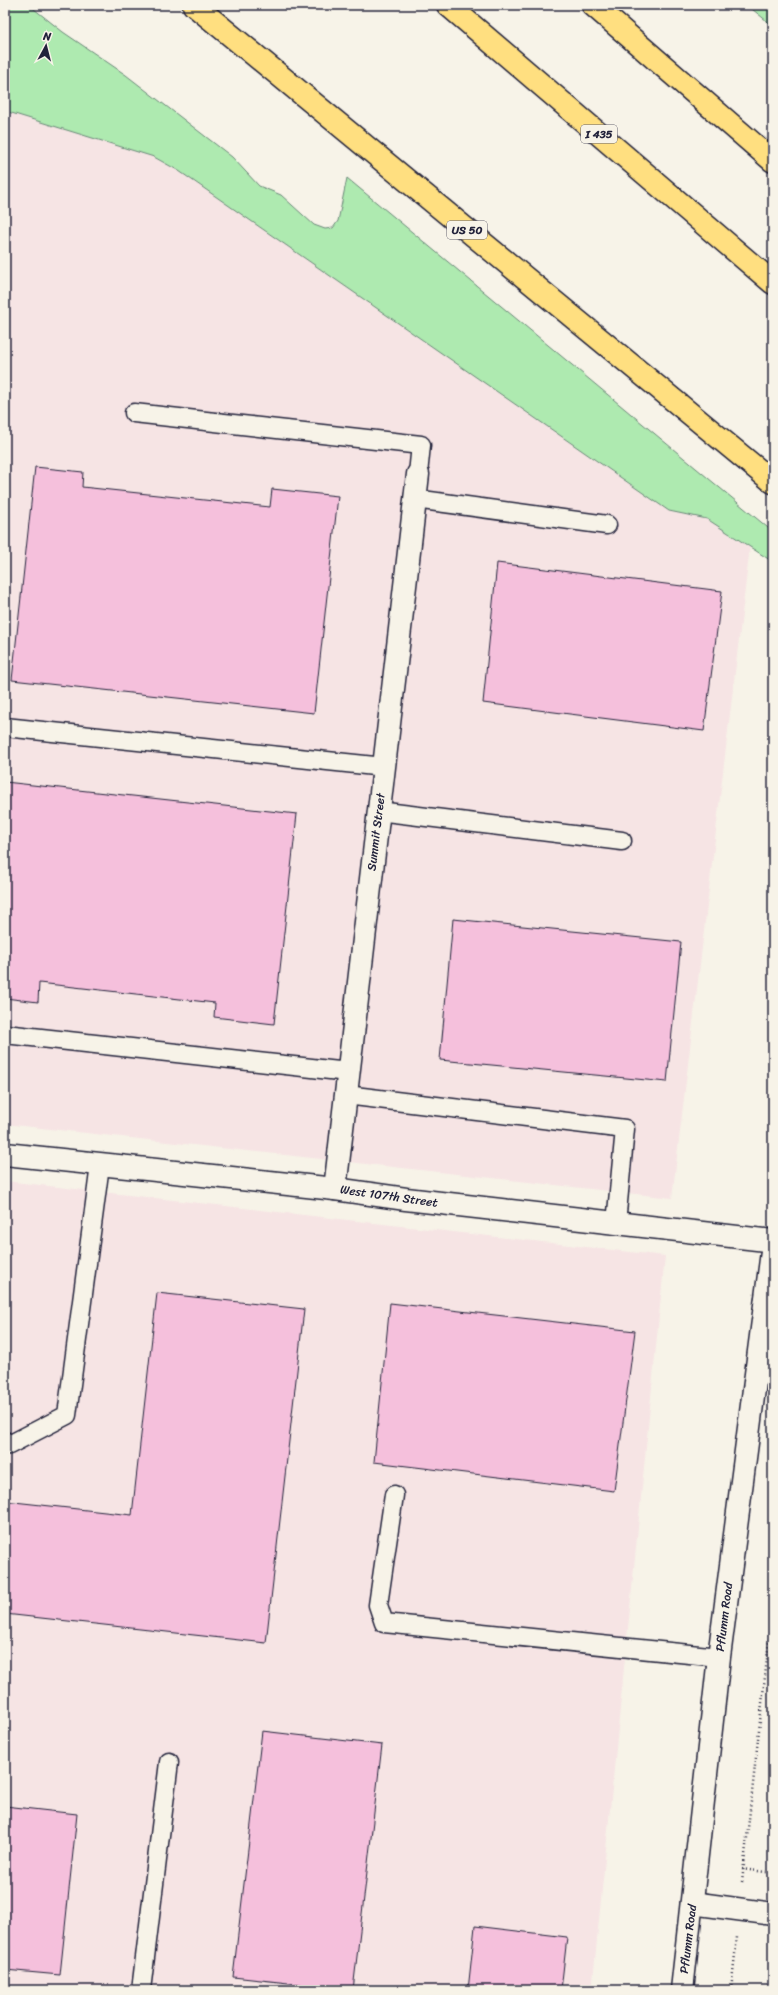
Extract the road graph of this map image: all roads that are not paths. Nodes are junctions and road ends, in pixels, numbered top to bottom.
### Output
1 (194, 5) edge
2 (448, 5) edge
3 (593, 5) edge
4 (773, 161) edge
5 (773, 284) edge
6 (134, 413) dead end
7 (418, 474) joint
8 (773, 482) edge
9 (415, 499) junction
10 (607, 525) dead end
11 (5, 727) edge
12 (384, 767) junction
13 (378, 811) junction
14 (622, 841) dead end
15 (5, 1034) edge
16 (348, 1072) junction
17 (346, 1096) junction
18 (5, 1154) edge
19 (100, 1165) junction
20 (335, 1189) junction
21 (616, 1223) junction
22 (773, 1241) edge
23 (773, 1244) edge
24 (5, 1441) edge
25 (394, 1495) dead end
26 (719, 1657) junction
27 (169, 1762) dead end
28 (692, 1903) junction
29 (773, 1914) edge
30 (141, 1990) edge
31 (682, 1990) edge

1 - 8 highway, US 50
2 - 5 highway, I 435
3 - 4 highway
6 - 7 lane
7 - 9 street, Summit Street
9 - 10 lane
9 - 12 street, Summit Street
11 - 12 lane
12 - 13 street, Summit Street
13 - 14 lane
13 - 16 street, Summit Street
15 - 16 lane
16 - 17 street, Summit Street
17 - 20 street, Summit Street
17 - 21 lane
18 - 19 street, West 107th Street
19 - 20 street, West 107th Street
19 - 24 lane
20 - 21 street, West 107th Street
21 - 22 street, West 107th Street
23 - 26 street, Pflumm Road
25 - 26 lane
26 - 28 street, Pflumm Road
27 - 30 lane
28 - 29 street
28 - 31 street, Pflumm Road

